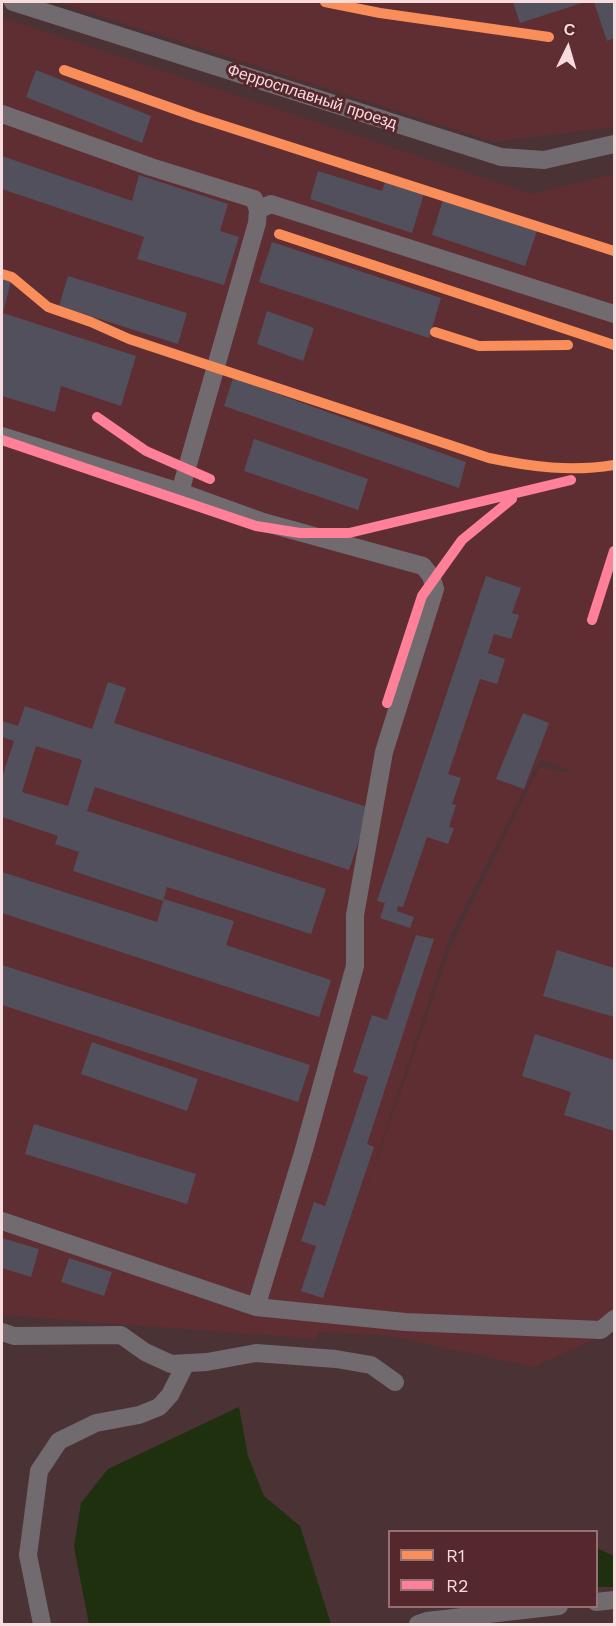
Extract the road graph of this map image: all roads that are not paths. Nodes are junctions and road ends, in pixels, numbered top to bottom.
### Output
1 (13, 2) edge
2 (2, 114) edge
3 (615, 144) edge
4 (258, 210) junction
5 (615, 314) edge
6 (2, 436) edge
7 (180, 492) junction
8 (2, 1221) edge
9 (256, 1307) junction
10 (615, 1319) edge
11 (2, 1332) edge
12 (186, 1363) junction
13 (395, 1382) dead end
14 (615, 1600) edge
15 (598, 1602) edge
16 (541, 1608) edge
17 (42, 1624) edge
18 (418, 1624) edge

1 - 3 street, Ферросплавный проезд
2 - 4 street
4 - 5 street
4 - 7 street
6 - 7 street
7 - 9 street
8 - 9 street
9 - 10 street
11 - 12 street
12 - 13 street
12 - 17 street
14 - 15 street
16 - 18 street

